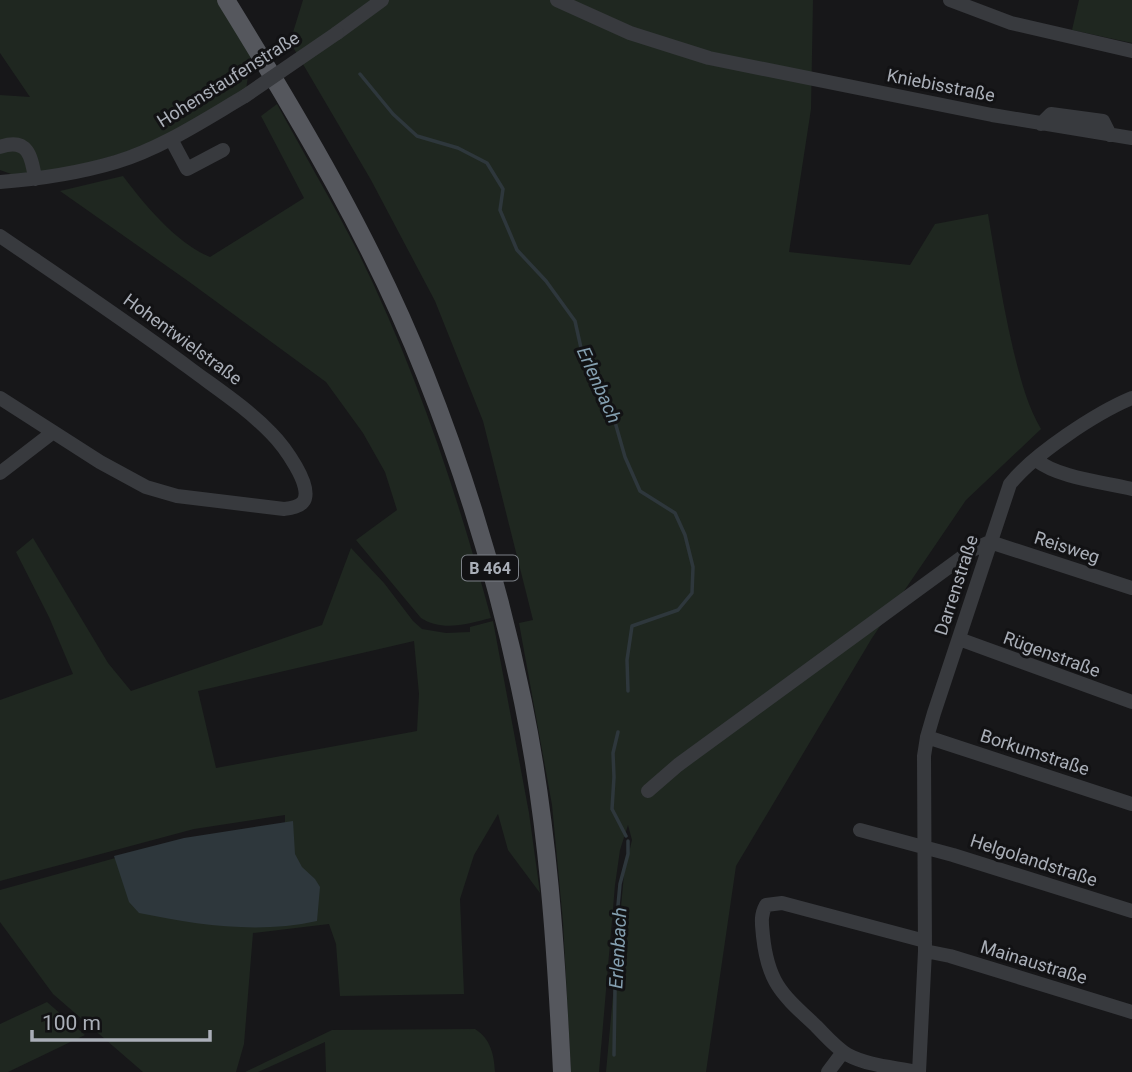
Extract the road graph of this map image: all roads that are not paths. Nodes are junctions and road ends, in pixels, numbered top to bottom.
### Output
1 (226, 0) edge
2 (382, 0) edge
3 (557, 0) edge
4 (950, 0) edge
5 (1132, 51) edge
6 (1132, 138) edge
7 (171, 139) junction
8 (0, 147) edge
9 (223, 150) dead end
10 (35, 179) junction
11 (0, 182) edge
12 (0, 236) edge
13 (0, 398) edge
14 (1132, 398) edge
15 (52, 433) junction
16 (1036, 460) junction
17 (0, 473) edge
18 (1132, 489) edge
19 (990, 541) junction
20 (1132, 588) edge
21 (958, 639) junction
22 (1132, 702) edge
23 (927, 737) junction
24 (648, 791) dead end
25 (1132, 804) edge
26 (860, 830) dead end
27 (924, 847) junction
28 (1132, 911) edge
29 (925, 946) junction
30 (1132, 1012) edge
31 (843, 1052) junction
32 (562, 1072) edge
33 (828, 1072) edge
34 (918, 1072) edge

1 - 32 main road, B 464
2 - 7 street, Hohenstaufenstraße, bridge
3 - 6 street, Kniebisstraße
4 - 5 street
7 - 9 street
7 - 10 street, Hohenstaufenstraße
8 - 10 street
10 - 11 street, Hohenstaufenstraße
12 - 15 street, Hohentwielstraße
13 - 15 street
14 - 16 street, Darrenstraße
15 - 17 street
16 - 18 street
16 - 19 street, Darrenstraße
19 - 20 street, Reisweg
19 - 21 street, Darrenstraße
19 - 24 street
21 - 22 street, Rügenstraße
21 - 23 street, Darrenstraße
23 - 25 street, Borkumstraße
23 - 27 street, Darrenstraße
26 - 27 street
27 - 28 street, Helgolandstraße
27 - 29 street, Darrenstraße
29 - 30 street, Mainaustraße
29 - 31 street
29 - 34 street, Darrenstraße
31 - 33 street
31 - 34 street

